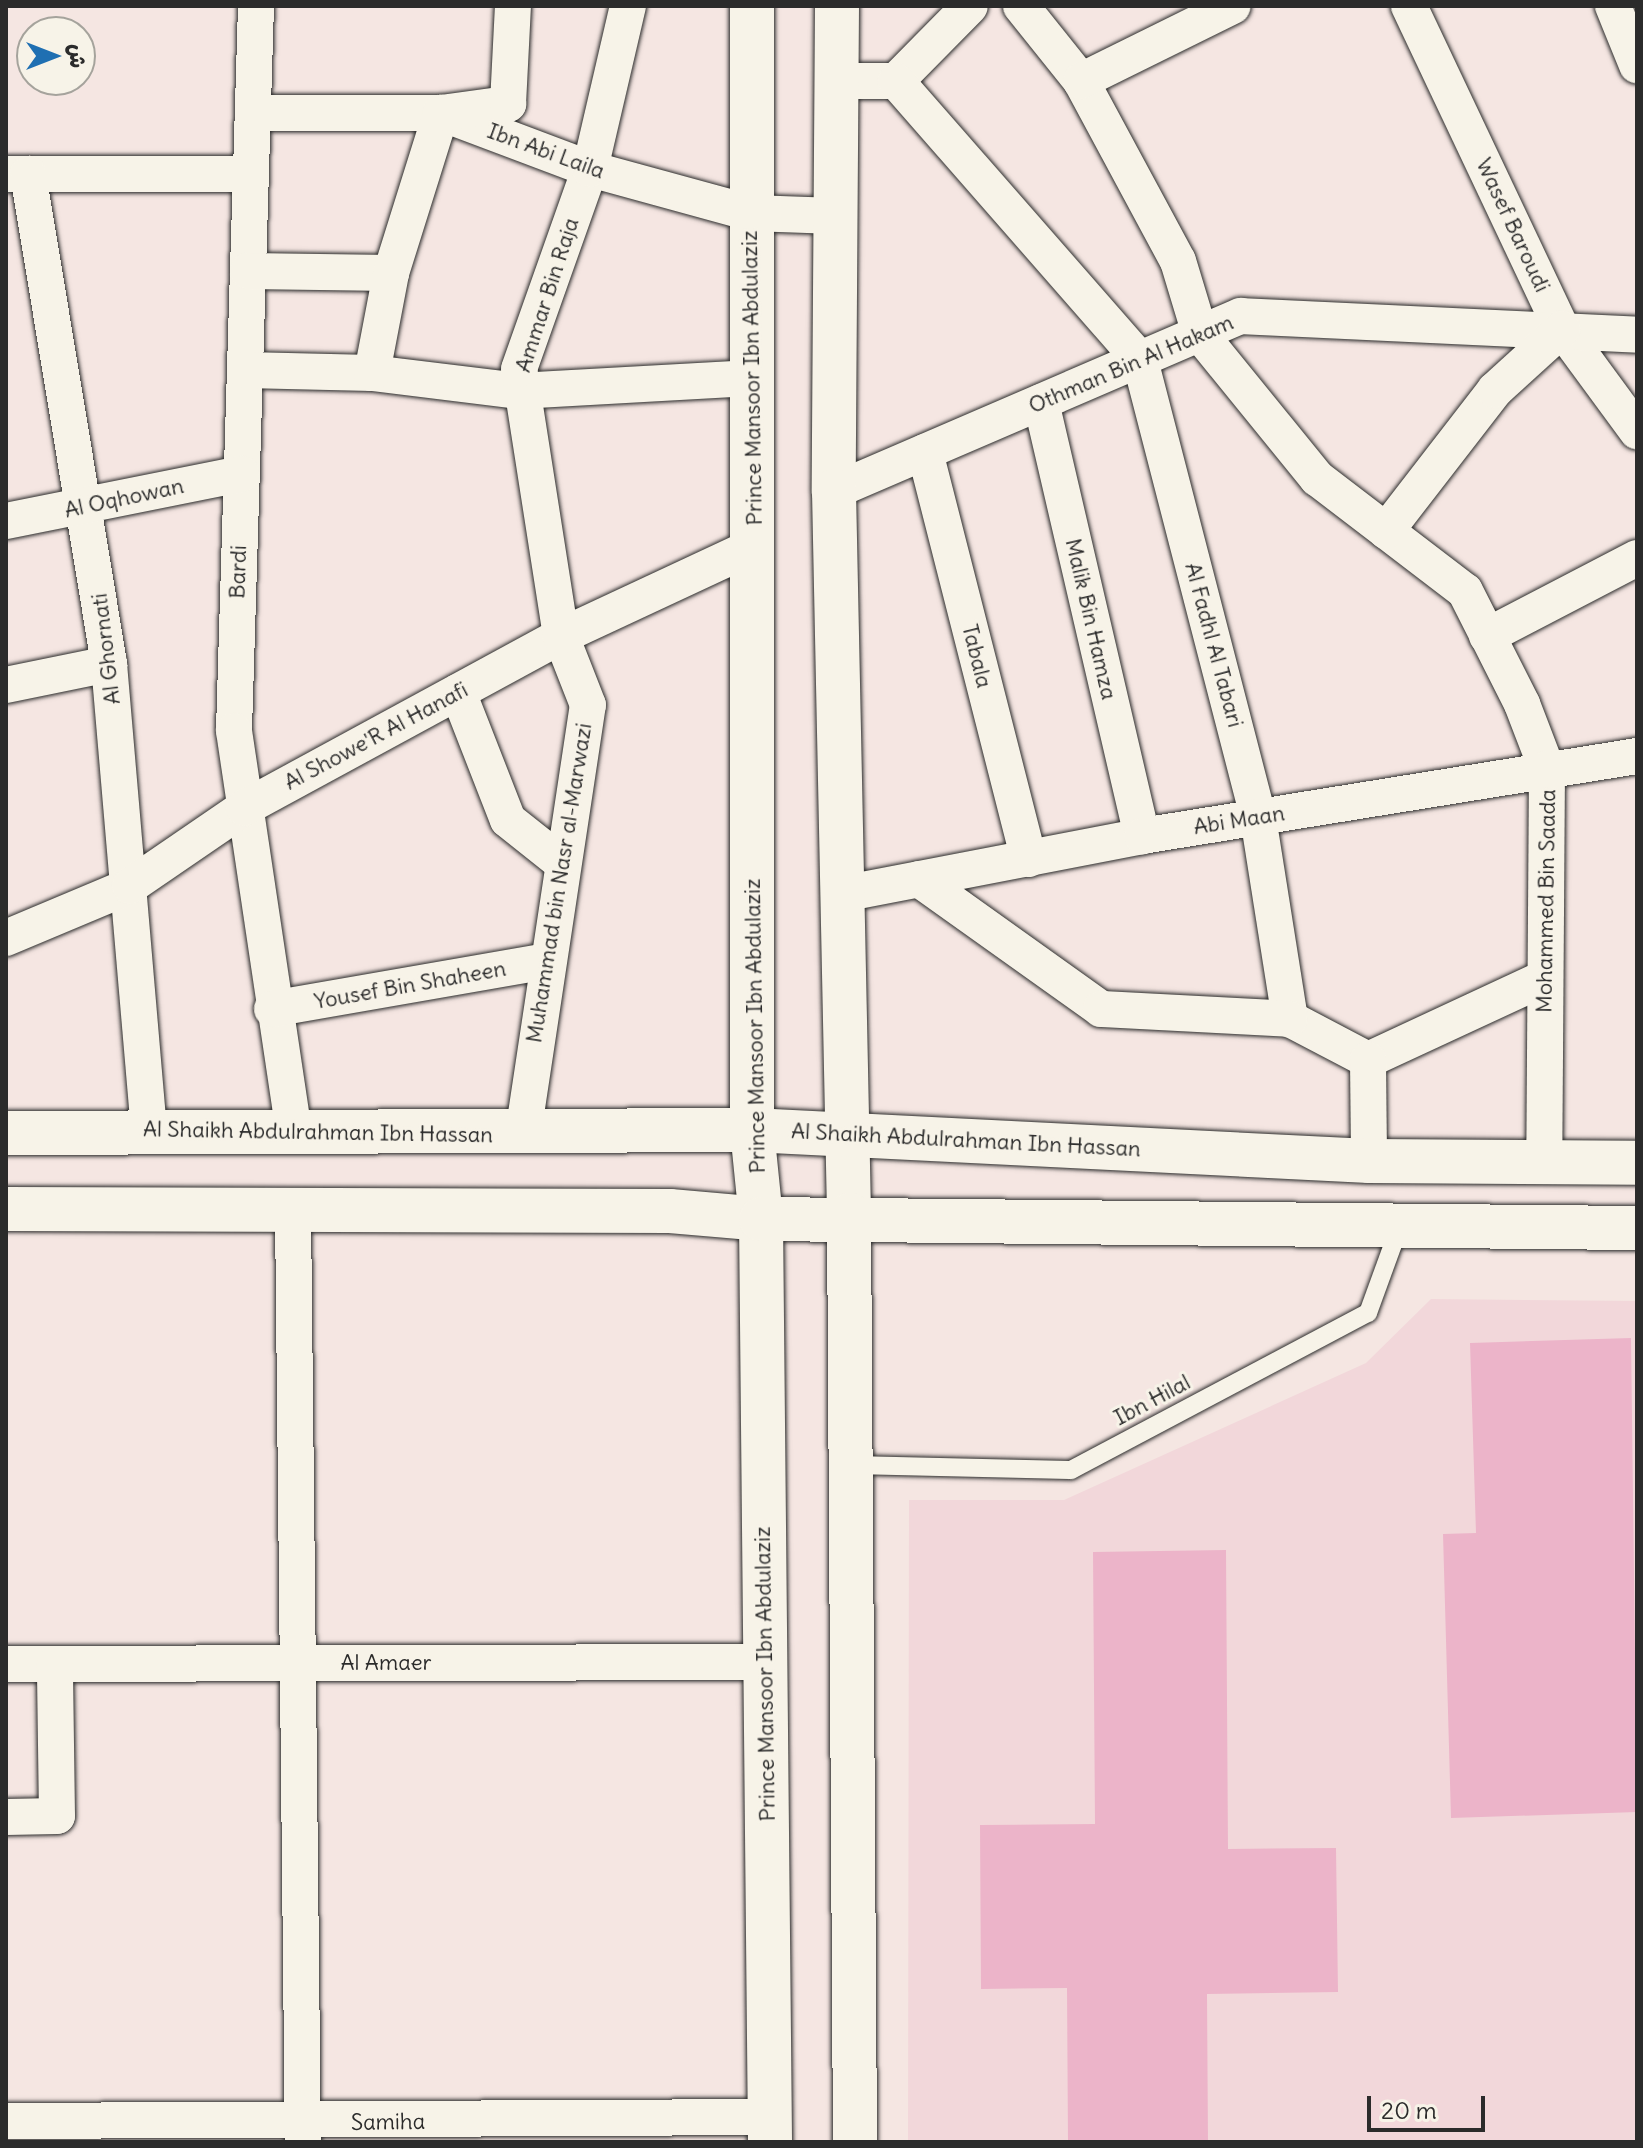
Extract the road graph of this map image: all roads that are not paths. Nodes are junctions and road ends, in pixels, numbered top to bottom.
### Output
1 (256, 6) edge
2 (513, 6) edge
3 (628, 6) edge
4 (752, 6) edge
5 (837, 6) edge
6 (970, 6) edge
7 (1021, 6) edge
8 (1233, 6) edge
9 (1409, 6) edge
10 (1613, 6) edge
11 (1637, 65) edge
12 (837, 81) junction
13 (896, 81) junction
14 (1081, 81) junction
15 (253, 113) junction
16 (441, 113) junction
17 (590, 169) junction
18 (17, 174) edge
19 (251, 174) junction
20 (751, 213) junction
21 (836, 216) junction
22 (248, 271) junction
23 (391, 273) junction
24 (1562, 329) junction
25 (1200, 334) junction
26 (1637, 335) edge
27 (1140, 360) junction
28 (245, 370) junction
29 (372, 373) junction
30 (752, 378) junction
31 (518, 391) junction
32 (1041, 402) junction
33 (1637, 431) edge
34 (925, 452) junction
35 (241, 474) junction
36 (834, 491) junction
37 (88, 507) junction
38 (6, 521) edge
39 (1386, 531) junction
40 (754, 546) junction
41 (1637, 558) edge
42 (561, 636) junction
43 (1487, 636) junction
44 (109, 664) junction
45 (6, 685) edge
46 (458, 692) junction
47 (1637, 756) edge
48 (1547, 769) junction
49 (244, 808) junction
50 (1258, 817) junction
51 (1142, 836) junction
52 (1029, 859) junction
53 (562, 863) junction
54 (919, 879) junction
55 (130, 886) junction
56 (842, 894) junction
57 (6, 938) edge
58 (547, 961) junction
59 (1545, 978) junction
60 (272, 1009) junction
61 (1290, 1019) junction
62 (1368, 1060) junction
63 (149, 1129) junction
64 (752, 1130) junction
65 (6, 1133) edge
66 (294, 1134) junction
67 (523, 1134) junction
68 (843, 1134) junction
69 (1369, 1161) junction
70 (1544, 1163) junction
71 (1637, 1163) edge
72 (6, 1209) edge
73 (293, 1210) junction
74 (849, 1215) junction
75 (761, 1219) junction
76 (1400, 1224) junction
77 (1637, 1228) edge
78 (851, 1465) junction
79 (765, 1662) junction
80 (298, 1663) junction
81 (6, 1664) edge
82 (55, 1664) junction
83 (6, 1817) edge
84 (6, 2121) edge
85 (770, 2130) edge
86 (303, 2132) edge
87 (855, 2142) edge

1 - 15 street, Bardi
2 - 16 street
3 - 17 street, Ammar Bin Raja
4 - 20 street, Prince Mansoor Ibn Abdulaziz
5 - 12 street
6 - 13 street
7 - 14 street, Mohammed Bin Saada
8 - 14 street
9 - 24 street, Wasef Baroudi
10 - 11 street
12 - 13 street
12 - 21 street
13 - 27 street, Al Fadhl Al Tabari
14 - 25 street, Mohammed Bin Saada
15 - 16 street, Ibn Abi Laila
15 - 19 street, Bardi
16 - 17 street, Ibn Abi Laila
16 - 23 street
17 - 20 street, Ibn Abi Laila
17 - 31 street, Ammar Bin Raja
18 - 19 street
18 - 37 street, Al Ghornati
19 - 22 street, Bardi
20 - 21 street, Ibn Abi Laila
20 - 30 street, Prince Mansoor Ibn Abdulaziz
21 - 36 street
22 - 23 street
22 - 28 street, Bardi
23 - 29 street
24 - 25 street, Othman Bin Al Hakam
24 - 26 street, Othman Bin Al Hakam
24 - 33 street, Wasef Baroudi
24 - 39 street
25 - 27 street, Othman Bin Al Hakam
25 - 39 street, Mohammed Bin Saada
27 - 32 street, Othman Bin Al Hakam
27 - 50 street, Al Fadhl Al Tabari
28 - 29 street
28 - 35 street, Bardi
29 - 31 street
30 - 31 street
30 - 40 street, Prince Mansoor Ibn Abdulaziz
31 - 42 street, Ammar Bin Raja
32 - 34 street, Othman Bin Al Hakam
32 - 51 street, Malik Bin Hamza
34 - 36 street, Othman Bin Al Hakam
34 - 52 street, Tabala
35 - 37 street, Al Oqhowan
35 - 49 street, Bardi
36 - 56 street
37 - 38 street, Al Oqhowan
37 - 44 street, Al Ghornati
39 - 43 street, Mohammed Bin Saada
40 - 42 street, Al Showe'R Al Hanafi
40 - 64 street, Prince Mansoor Ibn Abdulaziz
41 - 43 street
42 - 46 street, Al Showe'R Al Hanafi
42 - 53 street, Muhammad bin Nasr al-Marwazi
43 - 48 street, Mohammed Bin Saada
44 - 45 street
44 - 55 street, Al Ghornati
46 - 49 street, Al Showe'R Al Hanafi
46 - 53 street
47 - 48 street, Abi Maan
48 - 50 street, Abi Maan
48 - 59 street, Mohammed Bin Saada
49 - 55 street, Al Showe'R Al Hanafi
49 - 60 street, Bardi
50 - 51 street, Abi Maan
50 - 61 street, Al Fadhl Al Tabari
51 - 52 street, Abi Maan
52 - 54 street, Abi Maan
53 - 58 street, Muhammad bin Nasr al-Marwazi
54 - 56 street, Abi Maan
54 - 61 street
55 - 57 street, Al Showe'R Al Hanafi
55 - 63 street, Al Ghornati
56 - 68 street
58 - 60 street, Yousef Bin Shaheen
58 - 67 street, Muhammad bin Nasr al-Marwazi
59 - 62 street
59 - 70 street, Mohammed Bin Saada
60 - 66 street, Bardi
61 - 62 street
62 - 69 street
63 - 65 street, Al Shaikh Abdulrahman Ibn Hassan
63 - 66 street, Al Shaikh Abdulrahman Ibn Hassan
64 - 67 street, Al Shaikh Abdulrahman Ibn Hassan
64 - 68 street, Al Shaikh Abdulrahman Ibn Hassan
64 - 75 street, Prince Mansoor Ibn Abdulaziz
66 - 67 street, Al Shaikh Abdulrahman Ibn Hassan
68 - 69 street, Al Shaikh Abdulrahman Ibn Hassan
68 - 74 street
69 - 70 street, Al Shaikh Abdulrahman Ibn Hassan
70 - 71 street, Al Shaikh Abdulrahman Ibn Hassan
72 - 73 street
73 - 75 street
73 - 80 street
74 - 75 street
74 - 76 street
74 - 78 street
75 - 79 street, Prince Mansoor Ibn Abdulaziz
76 - 77 street
76 - 78 lane, Ibn Hilal
78 - 87 street
79 - 80 street, Al Amaer
79 - 85 street, Prince Mansoor Ibn Abdulaziz
80 - 82 street, Al Amaer
80 - 86 street
81 - 82 street, Al Amaer
82 - 83 street
84 - 86 street, Samiha
85 - 86 street, Samiha

